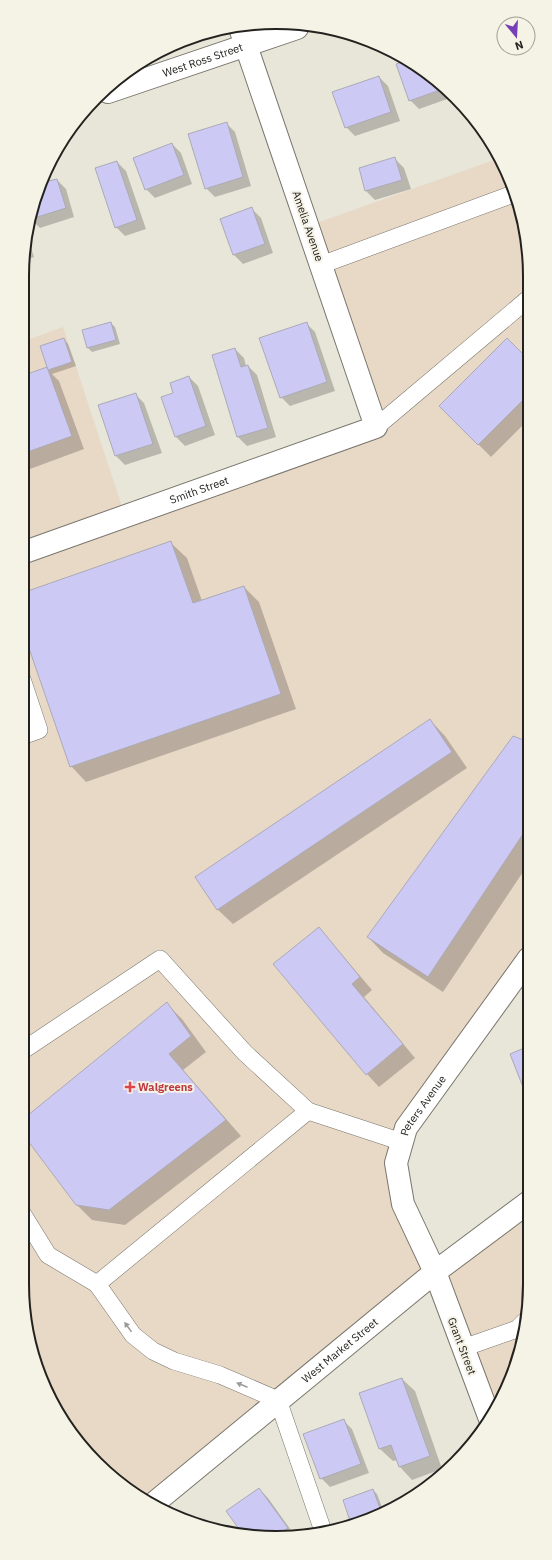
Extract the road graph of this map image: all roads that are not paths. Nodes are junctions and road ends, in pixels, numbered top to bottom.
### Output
1 (285, 30) edge
2 (242, 35) edge
3 (113, 90) edge
4 (509, 195) edge
5 (321, 265) junction
6 (523, 303) edge
7 (376, 427) junction
8 (29, 551) edge
9 (29, 700) edge
10 (29, 734) edge
11 (523, 966) edge
12 (29, 1046) edge
13 (308, 1111) junction
14 (402, 1142) junction
15 (523, 1206) edge
16 (29, 1224) edge
17 (434, 1272) junction
18 (97, 1284) junction
19 (519, 1327) edge
20 (463, 1348) junction
21 (278, 1400) junction
22 (487, 1412) edge
23 (157, 1501) edge
24 (321, 1526) edge

1 - 2 street, West Ross Street
2 - 3 street, West Ross Street
2 - 5 street, Amelia Avenue
4 - 5 lane
5 - 7 street, Amelia Avenue
6 - 7 lane
7 - 8 street, Smith Street
9 - 10 lane
11 - 14 street, Peters Avenue
12 - 13 lane
13 - 14 lane
13 - 18 lane
14 - 17 street, Peters Avenue
15 - 17 street, West Market Street
16 - 18 lane
17 - 20 street, Grant Street
17 - 21 street, West Market Street
21 -> 18 lane
19 - 20 lane
20 - 22 street, Grant Street
21 - 23 street, West Market Street
21 - 24 lane

